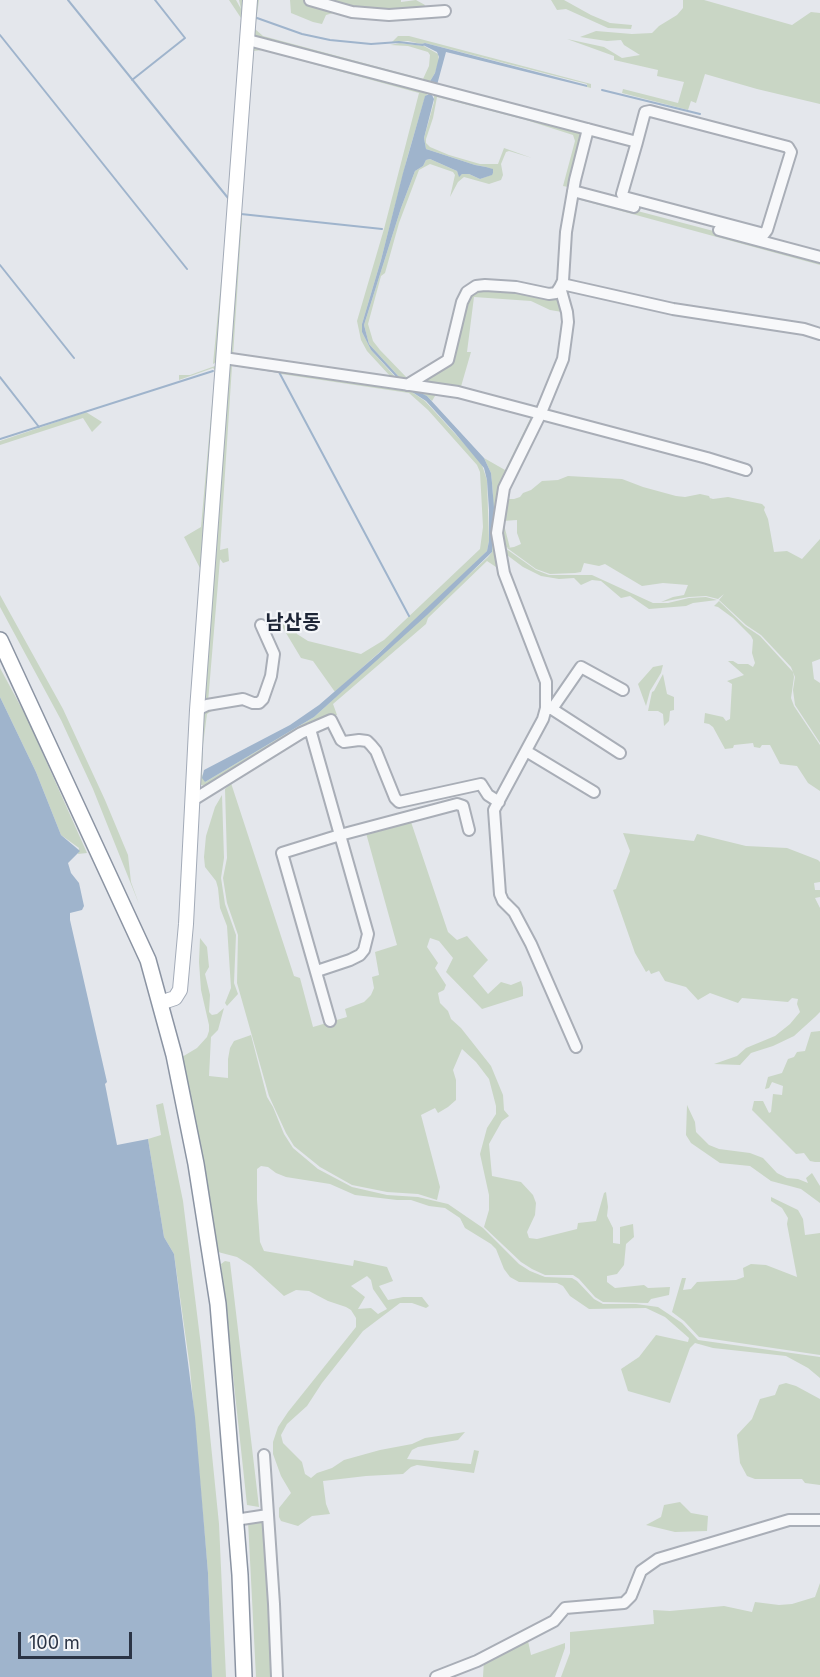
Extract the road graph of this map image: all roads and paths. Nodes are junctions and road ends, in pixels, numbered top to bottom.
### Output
1 (250, 0) edge
2 (310, 0) edge
3 (445, 11) dead end
4 (248, 40) junction
5 (588, 129) junction
6 (637, 142) junction
7 (573, 191) junction
8 (820, 257) edge
9 (561, 285) junction
10 (820, 334) edge
11 (224, 358) junction
12 (407, 385) junction
13 (540, 415) junction
14 (746, 470) dead end
15 (261, 625) dead end
16 (0, 640) edge
17 (623, 690) dead end
18 (549, 709) junction
19 (197, 710) junction
20 (310, 729) junction
21 (526, 751) junction
22 (620, 753) dead end
23 (594, 792) dead end
24 (193, 800) junction
25 (499, 802) junction
26 (469, 830) dead end
27 (340, 835) junction
28 (317, 971) junction
29 (160, 1003) junction
30 (330, 1020) dead end
31 (576, 1047) dead end
32 (264, 1455) dead end
33 (268, 1515) junction
34 (235, 1520) junction
35 (820, 1520) edge
36 (244, 1677) edge
37 (276, 1677) edge
38 (435, 1677) edge

1 - 4 main road
2 - 3 street
4 - 5 street
4 - 11 main road
5 - 6 street
5 - 7 street
6 - 6 street
7 - 8 street
7 - 9 street
9 - 10 street
9 - 12 street
9 - 13 street
11 - 12 street
11 - 19 main road
12 - 13 street
13 - 14 street
13 - 18 street
15 - 19 street
16 - 29 highway
17 - 18 street
18 - 21 street
18 - 22 street
19 - 24 main road
20 - 24 street
20 - 25 street
20 - 27 street
21 - 23 street
21 - 25 street
24 - 29 main road
25 - 31 street
26 - 27 street
27 - 28 street
27 - 28 street
28 - 30 street
29 - 34 highway
32 - 33 street
33 - 34 street
33 - 37 street
34 - 36 highway
35 - 38 street

